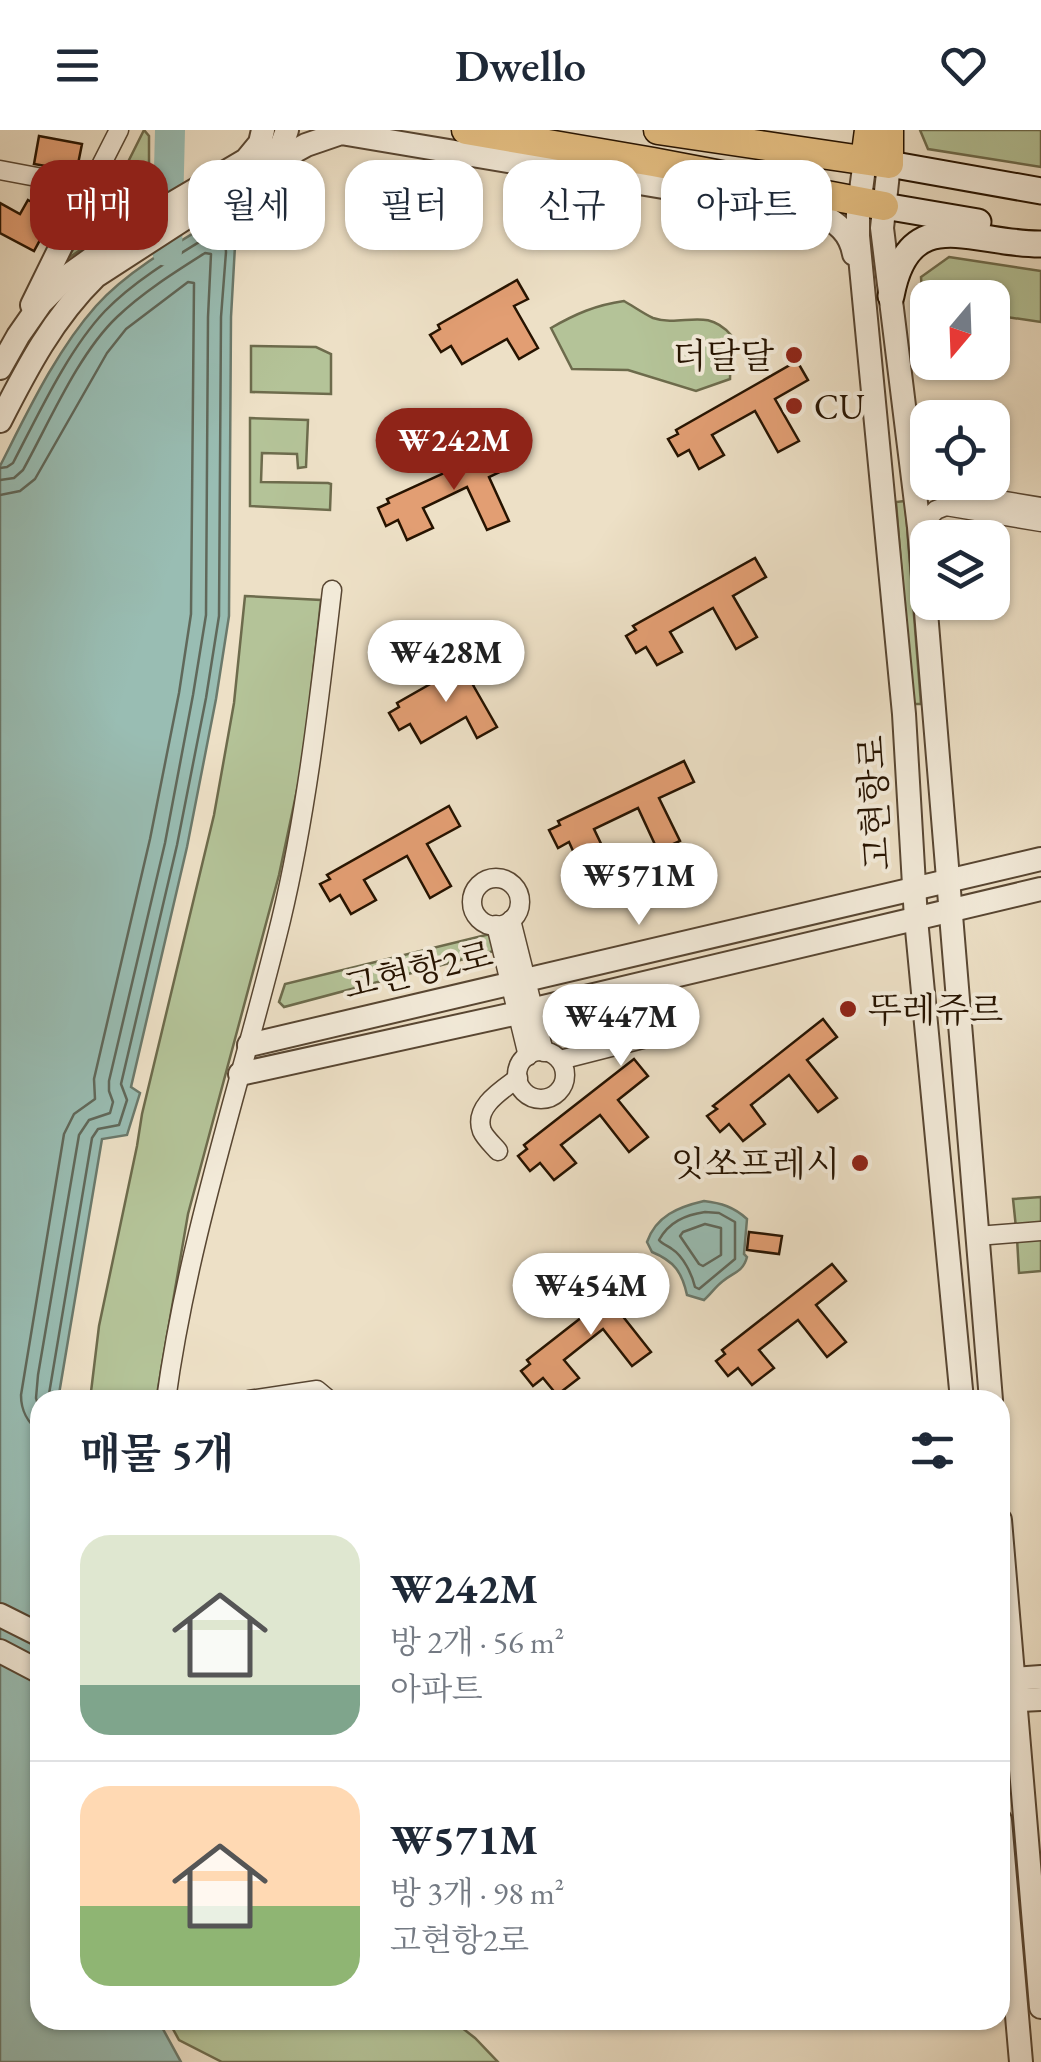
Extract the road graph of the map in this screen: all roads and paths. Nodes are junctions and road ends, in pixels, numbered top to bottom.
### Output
1 (119, 130) edge
2 (263, 130) edge
3 (288, 130) edge
4 (466, 130) edge
5 (658, 130) edge
6 (869, 130) edge
7 (888, 130) edge
8 (104, 160) edge
9 (253, 160) edge
10 (259, 160) edge
11 (267, 160) edge
12 (877, 162) junction
13 (0, 170) edge
14 (30, 176) edge
15 (1041, 191) edge
16 (872, 204) junction
17 (1041, 233) edge
18 (1041, 244) edge
19 (58, 250) edge
20 (100, 250) edge
21 (126, 250) edge
22 (864, 292) junction
23 (891, 296) junction
24 (23, 329) junction
25 (0, 368) edge
26 (0, 422) edge
27 (910, 456) edge
28 (999, 500) edge
29 (1041, 507) edge
30 (926, 520) edge
31 (1041, 522) edge
32 (332, 590) dead end
33 (927, 620) edge
34 (904, 714) junction
35 (1041, 859) edge
36 (948, 881) junction
37 (914, 889) junction
38 (1041, 889) edge
39 (876, 900) junction
40 (950, 910) junction
41 (916, 918) junction
42 (503, 922) dead end
43 (519, 983) junction
44 (526, 1010) junction
45 (670, 1032) dead end
46 (248, 1045) junction
47 (544, 1056) junction
48 (240, 1074) junction
49 (518, 1078) junction
50 (498, 1151) dead end
51 (1041, 1231) edge
52 (978, 1236) junction
53 (168, 1390) edge
54 (961, 1390) edge
55 (989, 1390) edge
56 (0, 1615) edge
57 (30, 1631) edge
58 (0, 1650) edge
59 (30, 1666) edge
60 (1041, 1677) edge
61 (1010, 1689) edge
62 (1010, 1691) edge
63 (1041, 1699) edge
64 (1010, 1712) edge
65 (1037, 1906) edge
66 (1010, 1908) edge
67 (1010, 1963) edge
68 (1041, 2008) edge
69 (1021, 2062) edge

1 - 8 street
2 - 9 street
3 - 10 street
4 - 16 main road
5 - 12 main road
6 - 12 main road
7 - 12 main road
11 - 22 street
12 - 15 main road
12 - 16 street
13 - 14 street
16 - 17 main road
16 - 22 street, 고현항로
16 - 23 street, 고현항로
18 - 23 main road
19 - 24 street
20 - 24 street
21 - 26 street
22 - 34 street, 고현항로
23 - 27 street, 고현항로
24 - 25 street
28 - 29 street
30 - 31 street
32 - 46 street
33 - 36 street, 고현항로
34 - 37 street, 고현항로
34 - 39 street
35 - 36 street, 고현항2로
36 - 37 street, 고현항2로
36 - 40 street, 고현항로
37 - 39 street, 고현항2로
37 - 41 street, 고현항로
38 - 40 street, 고현항2로
39 - 43 street, 고현항2로
40 - 41 street, 고현항2로
40 - 52 street, 고현항로
41 - 44 street, 고현항2로
41 - 54 street, 고현항로
42 - 43 street
43 - 44 street
43 - 46 street, 고현항2로
44 - 47 street
44 - 48 street, 고현항2로
45 - 47 street
46 - 48 street
47 - 49 street
47 - 49 street
48 - 53 street
49 - 50 street
51 - 52 street
52 - 55 street, 고현항로
56 - 57 street
58 - 59 street
60 - 61 street
62 - 63 street
64 - 65 street
65 - 66 street
65 - 68 street
67 - 69 street

